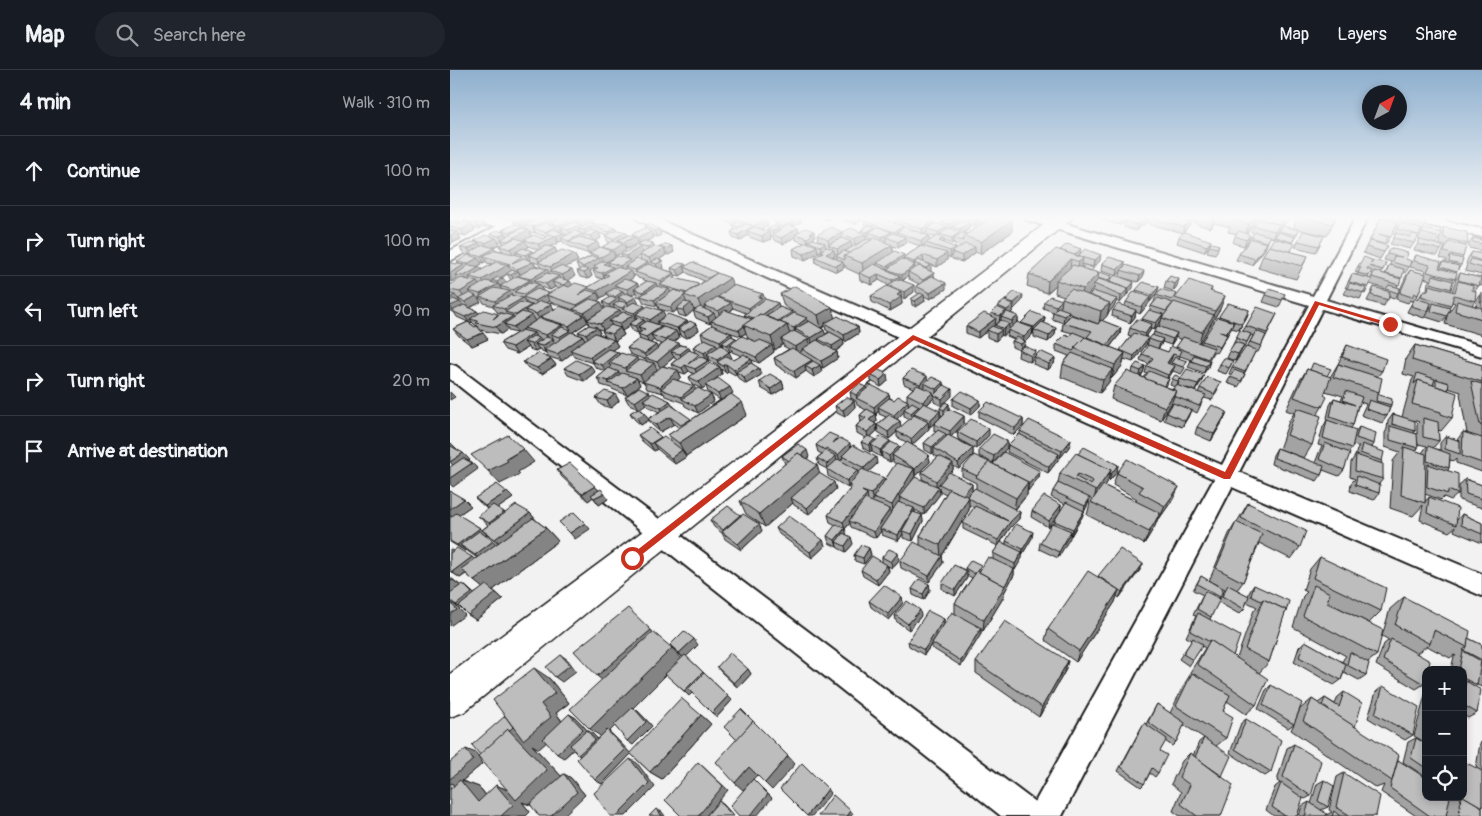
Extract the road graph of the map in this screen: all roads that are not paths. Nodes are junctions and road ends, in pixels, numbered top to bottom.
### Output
1 (721, 252) edge
2 (1013, 252) edge
3 (1154, 252) edge
4 (1344, 252) edge
5 (1317, 302) junction
6 (913, 337) junction
7 (1482, 351) edge
8 (450, 370) edge
9 (1227, 476) junction
10 (662, 534) junction
11 (1482, 585) edge
12 (450, 698) edge
13 (1027, 816) edge
14 (1045, 816) edge

1 - 6 street
2 - 6 main road
3 - 5 street
4 - 5 street
5 - 7 street
5 - 9 street
6 - 9 street
6 - 10 main road
8 - 10 street
9 - 11 street
9 - 14 street
10 - 12 main road
10 - 13 street

